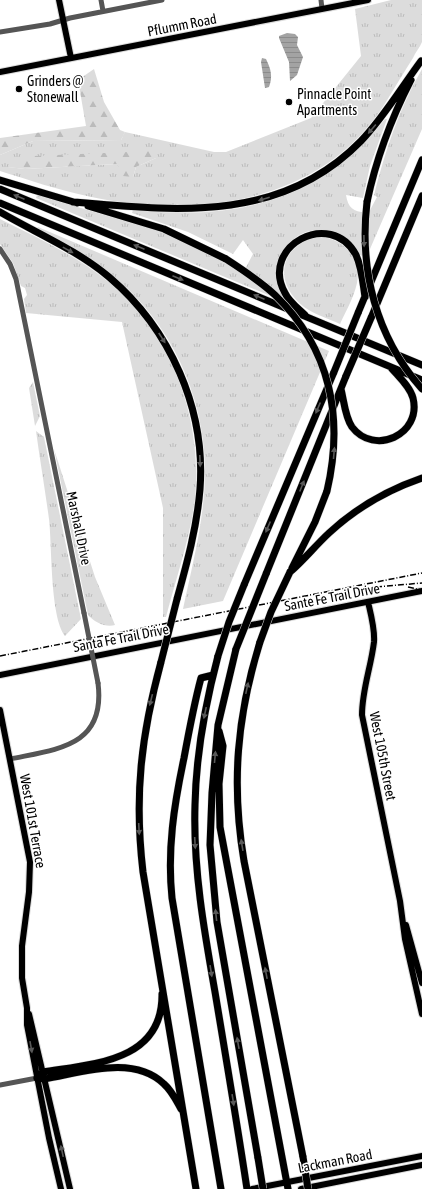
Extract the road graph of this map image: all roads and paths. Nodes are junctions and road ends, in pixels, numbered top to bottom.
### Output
1 (59, 0) edge
2 (101, 0) edge
3 (162, 0) edge
4 (320, 0) edge
5 (368, 0) edge
6 (322, 9) junction
7 (103, 11) junction
8 (63, 20) junction
9 (0, 32) edge
10 (71, 58) junction
11 (421, 60) edge
12 (0, 72) edge
13 (422, 160) edge
14 (0, 180) edge
15 (0, 189) edge
16 (422, 196) edge
17 (73, 202) junction
18 (0, 203) edge
19 (0, 212) edge
20 (0, 249) edge
21 (365, 297) junction
22 (308, 318) junction
23 (390, 366) junction
24 (422, 366) edge
25 (422, 380) edge
26 (341, 389) junction
27 (422, 389) edge
28 (422, 478) edge
29 (290, 572) junction
30 (422, 591) edge
31 (368, 602) junction
32 (247, 625) joint
33 (0, 675) edge
34 (213, 675) junction
35 (0, 710) edge
36 (218, 725) junction
37 (10, 759) junction
38 (402, 914) junction
39 (161, 982) junction
40 (422, 983) edge
41 (422, 1014) edge
42 (41, 1076) junction
43 (0, 1085) edge
44 (183, 1113) junction
45 (422, 1156) edge
46 (422, 1165) edge
47 (287, 1186) edge
48 (61, 1189) edge
49 (70, 1189) edge
50 (196, 1189) edge
51 (221, 1189) edge
52 (247, 1189) edge
53 (252, 1189) edge
54 (263, 1189) edge
55 (301, 1189) edge
56 (308, 1189) edge

1 - 8 main road
2 - 7 street
3 - 7 street
4 - 6 street
5 - 6 main road, Pflumm Road
6 - 10 main road, Pflumm Road
7 - 8 street
8 - 9 street
8 - 10 main road
10 - 12 main road, Pflumm Road
11 -> 17 highway
11 -> 27 highway, bridge
13 - 21 highway
14 - 17 highway
22 -> 15 highway
16 - 26 highway, bridge
29 -> 17 highway, bridge
18 -> 23 highway
19 -> 39 highway, bridge
20 - 37 street, Marshall Drive, bridge
21 - 22 highway
21 -> 34 highway, bridge
22 - 24 highway
23 - 25 highway
23 - 26 highway
36 -> 26 highway, bridge
28 - 29 highway
56 -> 29 highway, bridge
30 - 31 main road, Sante Fe Trail Drive
31 - 32 main road, Sante Fe Trail Drive
31 - 38 main road, West 105th Street
32 - 33 main road, Santa Fe Trail Drive
34 - 51 highway
34 -> 52 highway
35 - 37 main road, West 101st Terrace
36 - 47 highway
54 -> 36 highway, bridge
37 - 42 main road, West 101st Terrace
38 - 40 main road, West 105th Street
38 - 41 main road, West 105th Street
39 - 42 highway
39 - 44 highway
42 - 43 street
42 - 44 highway
42 - 48 main road, West 101st Terrace
49 -> 42 main road, West 101st Terrace
44 - 50 highway
45 - 47 main road, Lackman Road
46 - 55 main road, Lackman Road
47 - 53 main road, Lackman Road

